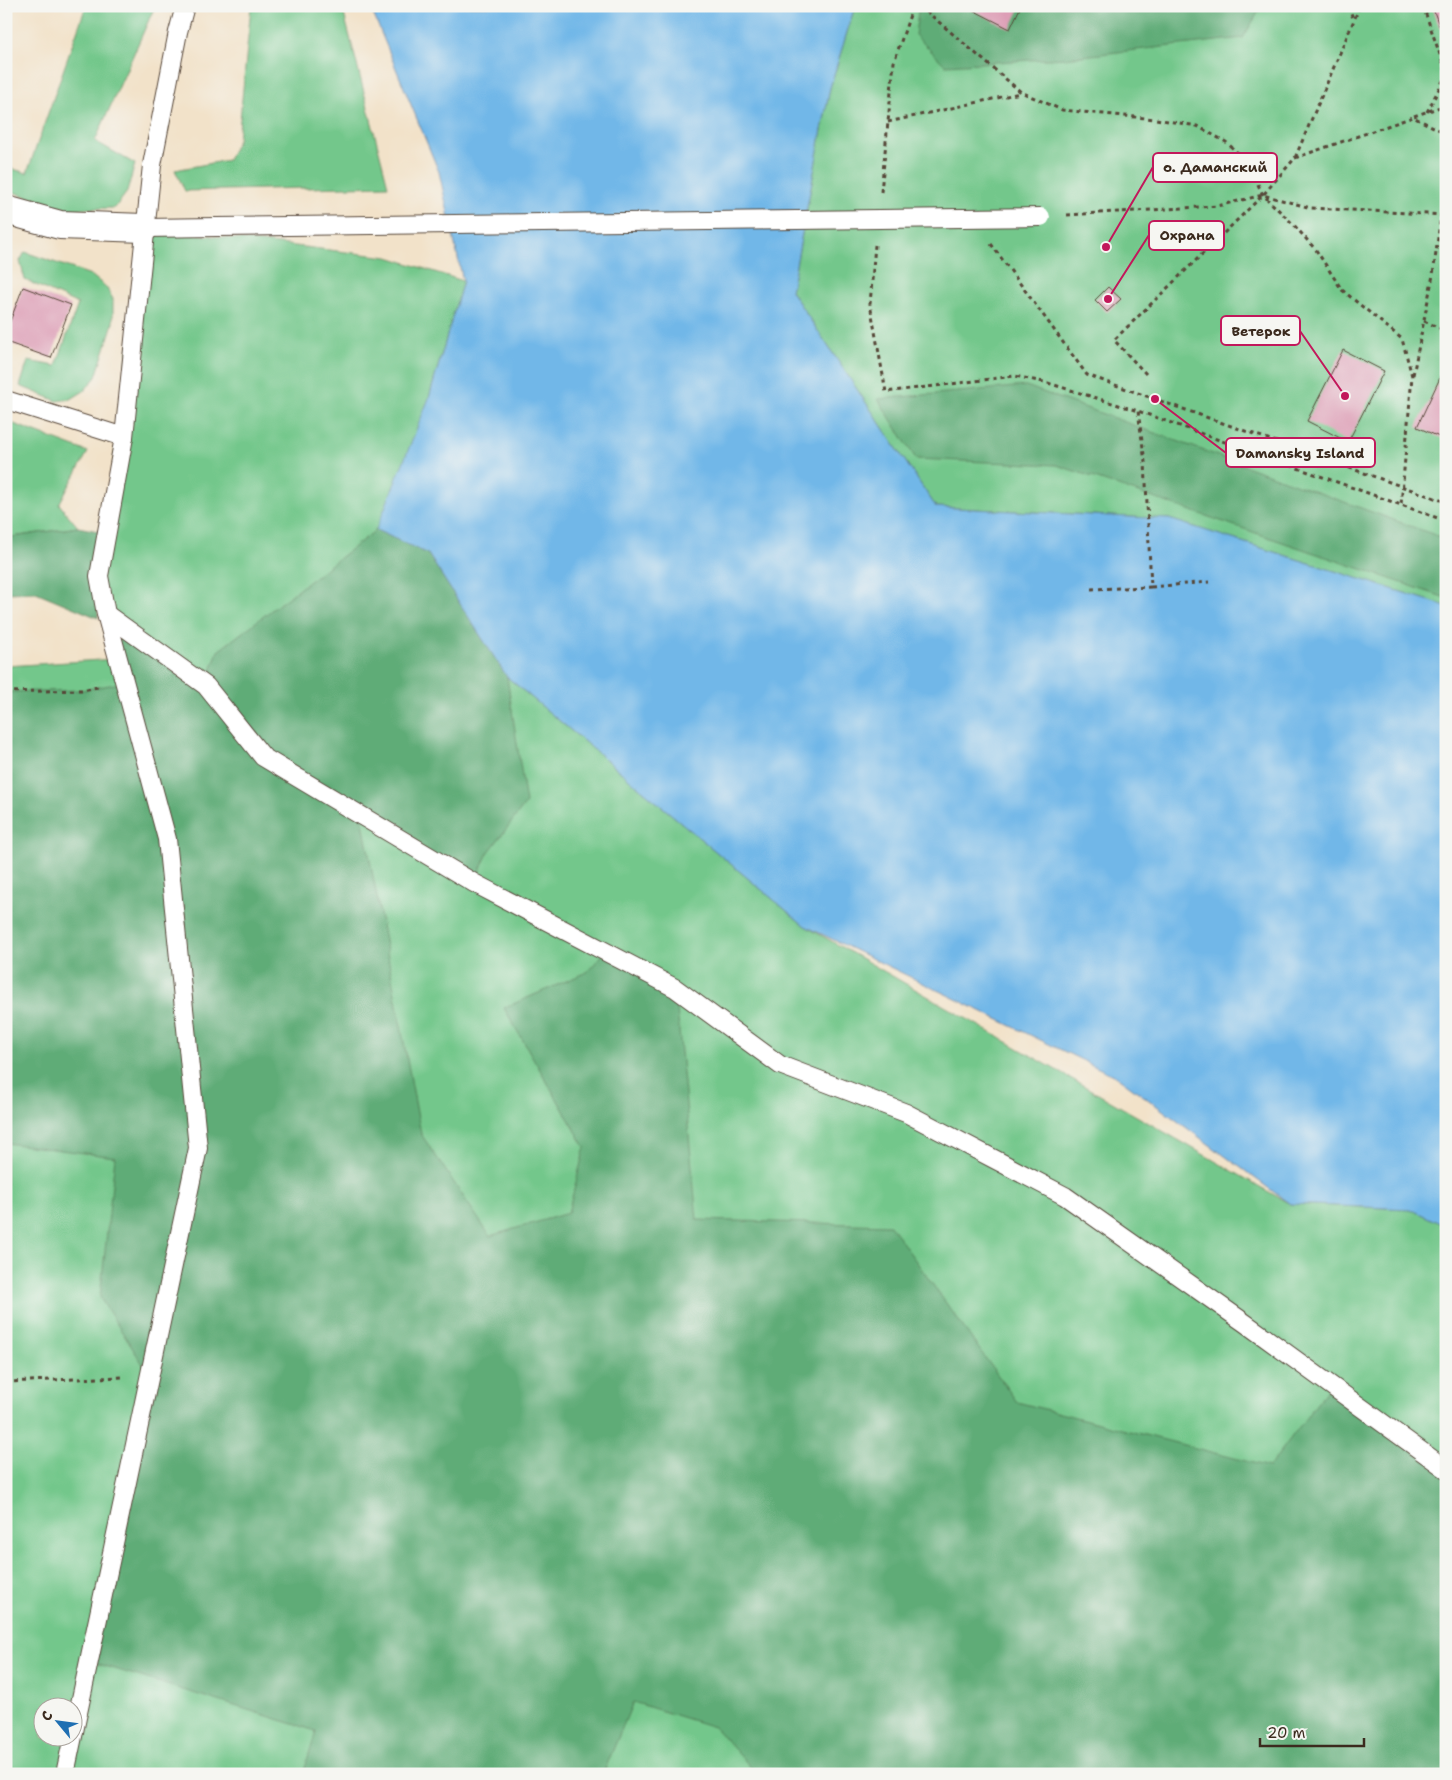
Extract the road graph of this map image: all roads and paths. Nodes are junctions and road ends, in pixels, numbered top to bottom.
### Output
1 (185, 6) edge
2 (913, 6) edge
3 (920, 6) edge
4 (1348, 6) edge
5 (1360, 6) edge
6 (1424, 6) edge
7 (1353, 18) junction
8 (1446, 74) edge
9 (1021, 92) junction
10 (1446, 104) edge
11 (1427, 112) junction
12 (1413, 117) junction
13 (888, 122) junction
14 (1446, 133) edge
15 (1295, 158) junction
16 (1263, 195) junction
17 (880, 198) dead end
18 (6, 210) edge
19 (1440, 215) junction
20 (1446, 215) edge
21 (1041, 217) joint
22 (971, 218) junction
23 (144, 228) junction
24 (876, 237) dead end
25 (1424, 321) junction
26 (1446, 331) edge
27 (1146, 374) dead end
28 (1412, 376) junction
29 (6, 400) edge
30 (1138, 411) junction
31 (124, 437) junction
32 (1404, 487) junction
33 (1446, 502) edge
34 (1401, 505) junction
35 (1446, 521) edge
36 (1209, 582) dead end
37 (1091, 588) dead end
38 (1151, 588) junction
39 (106, 614) junction
40 (126, 682) junction
41 (6, 692) edge
42 (150, 1375) junction
43 (6, 1382) edge
44 (1446, 1469) edge
45 (65, 1774) edge

1 - 23 lane
2 - 13 path
3 - 9 path
4 - 7 path
5 - 7 path
6 - 8 path
7 - 15 path
8 - 11 path
9 - 13 path
9 - 16 path
10 - 11 path
11 - 12 path
12 - 14 path
12 - 15 path
13 - 17 path
15 - 16 path
16 - 19 path
16 - 21 path
16 - 27 path
16 - 28 path
18 - 23 street
19 - 20 path
19 - 25 path
21 - 22 lane, bridge
22 - 23 lane, bridge
22 - 32 path
23 - 31 lane
24 - 30 path
25 - 26 path
25 - 28 path
28 - 32 path
29 - 31 lane
30 - 34 path
30 - 38 path
31 - 39 lane
32 - 33 path
32 - 34 path
34 - 35 path
36 - 38 path
37 - 38 path
39 - 40 lane
39 - 44 lane
40 - 41 path
40 - 42 lane
42 - 43 path
42 - 45 lane

